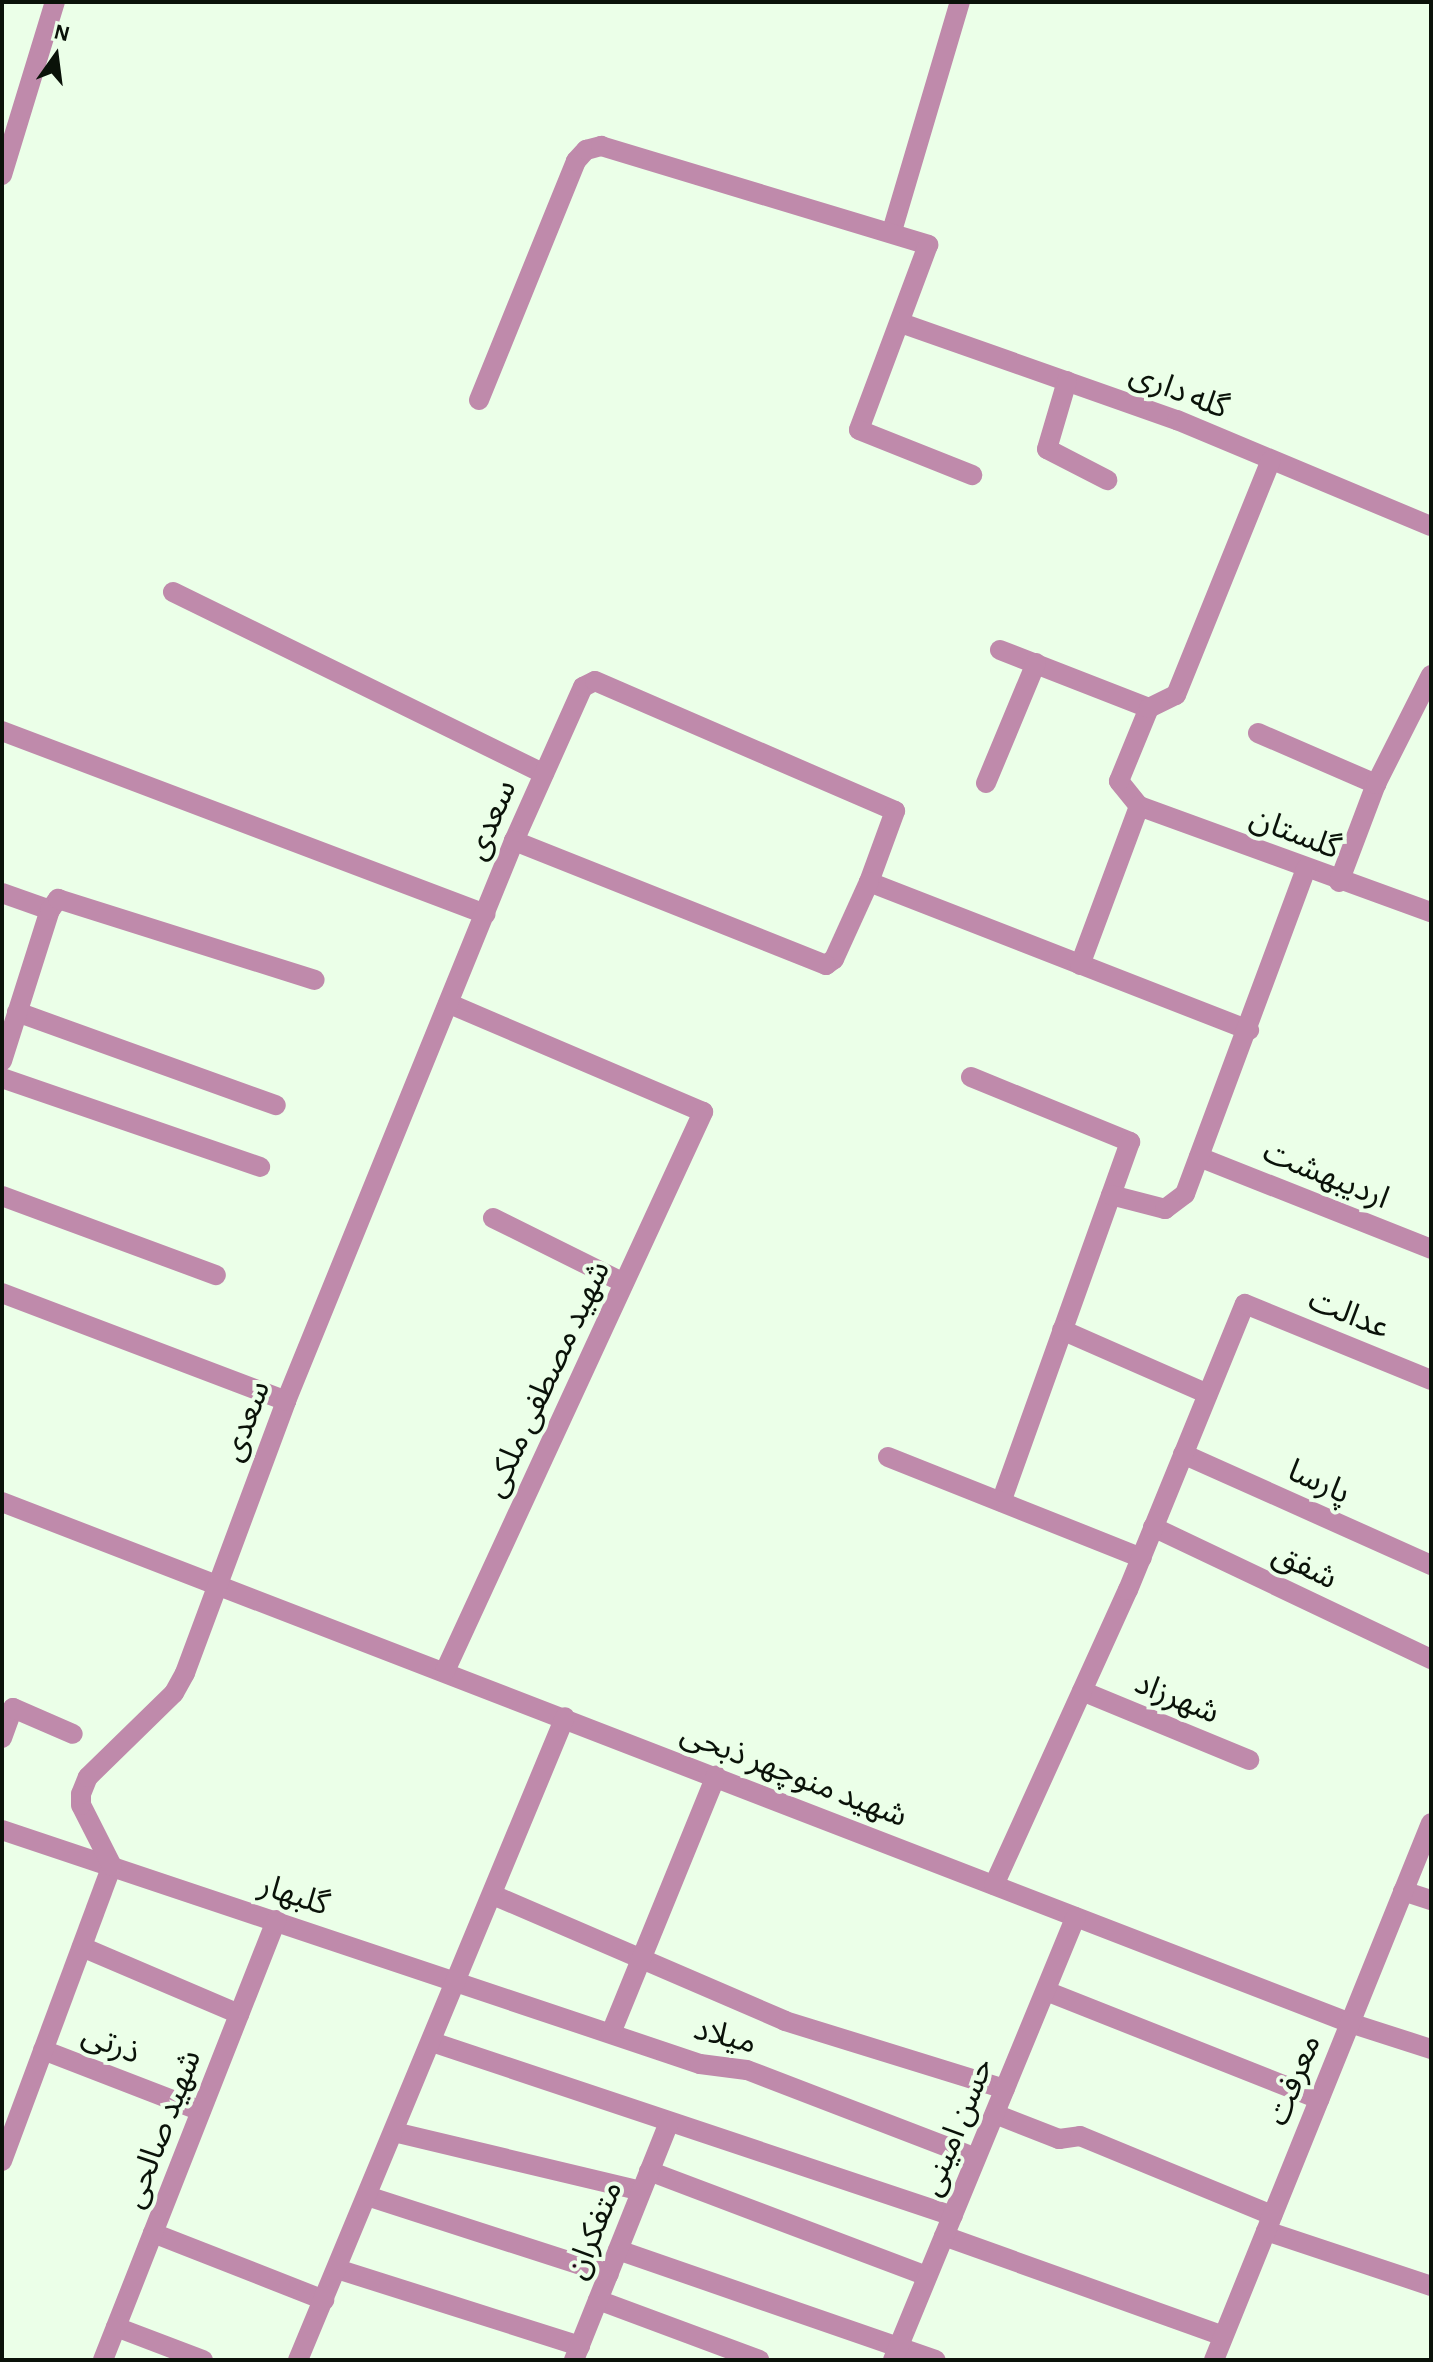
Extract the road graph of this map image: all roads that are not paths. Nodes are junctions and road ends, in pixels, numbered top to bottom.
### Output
1 (55, 2) edge
2 (960, 2) edge
3 (2, 175) edge
4 (892, 231) junction
5 (901, 323) junction
6 (1067, 381) junction
7 (479, 400) dead end
8 (1271, 460) junction
9 (972, 475) dead end
10 (1107, 480) dead end
11 (1431, 526) edge
12 (173, 592) dead end
13 (1000, 650) dead end
14 (1036, 663) junction
15 (1431, 675) edge
16 (1149, 708) junction
17 (2, 731) edge
18 (1258, 733) dead end
19 (544, 774) junction
20 (986, 783) dead end
21 (1376, 784) junction
22 (1139, 806) junction
23 (514, 841) junction
24 (1306, 869) junction
25 (869, 882) junction
26 (1339, 882) junction
27 (2, 893) edge
28 (54, 905) junction
29 (1431, 912) edge
30 (485, 914) junction
31 (1080, 965) junction
32 (315, 980) dead end
33 (448, 1003) junction
34 (17, 1012) junction
35 (1249, 1030) junction
36 (2, 1061) edge
37 (971, 1077) dead end
38 (2, 1078) edge
39 (276, 1105) dead end
40 (1199, 1157) junction
41 (260, 1167) dead end
42 (1111, 1195) junction
43 (2, 1196) edge
44 (493, 1218) dead end
45 (1431, 1249) edge
46 (216, 1275) dead end
47 (624, 1283) junction
48 (2, 1293) edge
49 (1062, 1330) junction
50 (1431, 1380) edge
51 (1208, 1394) junction
52 (286, 1401) junction
53 (1183, 1454) junction
54 (888, 1457) dead end
55 (2, 1502) edge
56 (1001, 1502) junction
57 (1153, 1527) junction
58 (1142, 1558) junction
59 (1431, 1565) edge
60 (217, 1581) junction
61 (1431, 1659) edge
62 (445, 1671) junction
63 (1082, 1691) junction
64 (565, 1717) junction
65 (73, 1734) dead end
66 (2, 1738) edge
67 (1249, 1760) dead end
68 (716, 1776) junction
69 (1431, 1823) edge
70 (2, 1830) edge
71 (112, 1866) junction
72 (994, 1885) junction
73 (1403, 1891) junction
74 (493, 1895) junction
75 (1431, 1900) edge
76 (1076, 1917) junction
77 (276, 1920) junction
78 (82, 1947) junction
79 (639, 1957) junction
80 (458, 1980) junction
81 (1046, 1991) junction
82 (239, 2014) junction
83 (1350, 2023) junction
84 (611, 2033) junction
85 (432, 2042) junction
86 (1431, 2049) edge
87 (43, 2050) junction
88 (1005, 2089) junction
89 (1319, 2099) junction
90 (201, 2111) junction
91 (995, 2114) junction
92 (9, 2122) edge
93 (669, 2122) junction
94 (394, 2132) junction
95 (976, 2158) junction
96 (2, 2161) edge
97 (649, 2171) junction
98 (641, 2191) junction
99 (367, 2196) junction
100 (953, 2216) junction
101 (1269, 2223) junction
102 (153, 2233) junction
103 (944, 2236) junction
104 (618, 2250) junction
105 (337, 2269) junction
106 (609, 2274) junction
107 (927, 2276) junction
108 (1431, 2286) edge
109 (324, 2300) junction
110 (598, 2300) junction
111 (116, 2327) junction
112 (1223, 2336) junction
113 (577, 2353) edge
114 (896, 2353) edge
115 (304, 2359) edge
116 (103, 2360) edge
117 (203, 2360) edge
118 (759, 2360) edge
119 (935, 2360) edge
120 (1214, 2360) edge

1 - 3 street
2 - 4 street
4 - 5 street
4 - 7 street
5 - 6 street, گله داری
5 - 9 street
6 - 8 street, گله داری
6 - 10 street
8 - 11 street, گله داری
8 - 16 street
12 - 19 street
13 - 14 street
14 - 16 street
14 - 20 street
15 - 21 street
16 - 22 street
17 - 30 street
18 - 21 street
19 - 23 street, سعدی
19 - 25 street, سعدی
21 - 26 street
22 - 24 street, گلستان
22 - 31 street
23 - 25 street
23 - 30 street, سعدی
24 - 26 street, گلستان
24 - 35 street
25 - 31 street
26 - 29 street, گلستان
27 - 28 street
28 - 32 street
28 - 34 street
30 - 33 street, سعدی
31 - 35 street
33 - 47 street, شهید مصطفی ملکی
33 - 52 street, سعدی
34 - 36 street
34 - 39 street
35 - 40 street
37 - 42 street
38 - 41 street
40 - 42 street
40 - 45 street, اردیبهشت
42 - 49 street
43 - 46 street
44 - 47 street
47 - 62 street, شهید مصطفی ملکی
48 - 52 street
49 - 51 street
49 - 56 street
50 - 51 street, عدالت
51 - 53 street
52 - 60 street, سعدی
53 - 57 street
53 - 59 street, پارسا
54 - 56 street
55 - 60 street, شهید منوچهر ذبحی
56 - 58 street
57 - 58 street
57 - 61 street, شفق
58 - 63 street
60 - 62 street, شهید منوچهر ذبحی
60 - 71 street, سعدی
62 - 64 street, شهید منوچهر ذبحی
63 - 67 street, شهرزاد
63 - 72 street
64 - 68 street, شهید منوچهر ذبحی
64 - 74 street
65 - 66 street
68 - 72 street, شهید منوچهر ذبحی
68 - 79 street
69 - 73 street, معرفت
70 - 71 street, گلبهار
71 - 77 street, گلبهار
71 - 78 street
72 - 76 street, شهید منوچهر ذبحی
73 - 75 street
73 - 83 street, معرفت
74 - 79 street
74 - 80 street
76 - 81 street, حسن امینی
76 - 83 street, شهید منوچهر ذبحی
77 - 80 street, گلبهار
77 - 82 street, شهید صالحی
78 - 82 street
78 - 87 street
79 - 84 street
79 - 88 street
80 - 84 street, میلاد
80 - 85 street
81 - 88 street, حسن امینی
81 - 89 street
82 - 90 street, شهید صالحی
83 - 86 street, شهید منوچهر ذبحی
83 - 89 street, معرفت
84 - 95 street, میلاد
85 - 93 street
85 - 94 street
87 - 90 street, ذرتی
87 - 92 street
88 - 91 street, حسن امینی
89 - 101 street, معرفت
90 - 102 street, شهید صالحی
91 - 95 street, حسن امینی
91 - 101 street
92 - 96 street
93 - 97 street, متفکران
93 - 100 street
94 - 98 street
94 - 99 street
95 - 100 street, حسن امینی
97 - 98 street, متفکران
97 - 107 street
98 - 104 street, متفکران
99 - 105 street
99 - 106 street
100 - 103 street, حسن امینی
101 - 108 street
101 - 112 street, معرفت
102 - 109 street
102 - 111 street, شهید صالحی
103 - 107 street, حسن امینی
103 - 112 street
104 - 106 street, متفکران
104 - 114 street
105 - 109 street
105 - 113 street
106 - 110 street, متفکران
107 - 114 street, حسن امینی
109 - 115 street
110 - 113 street, متفکران
110 - 118 street
111 - 116 street, شهید صالحی
111 - 117 street
112 - 120 street, معرفت
114 - 119 street

